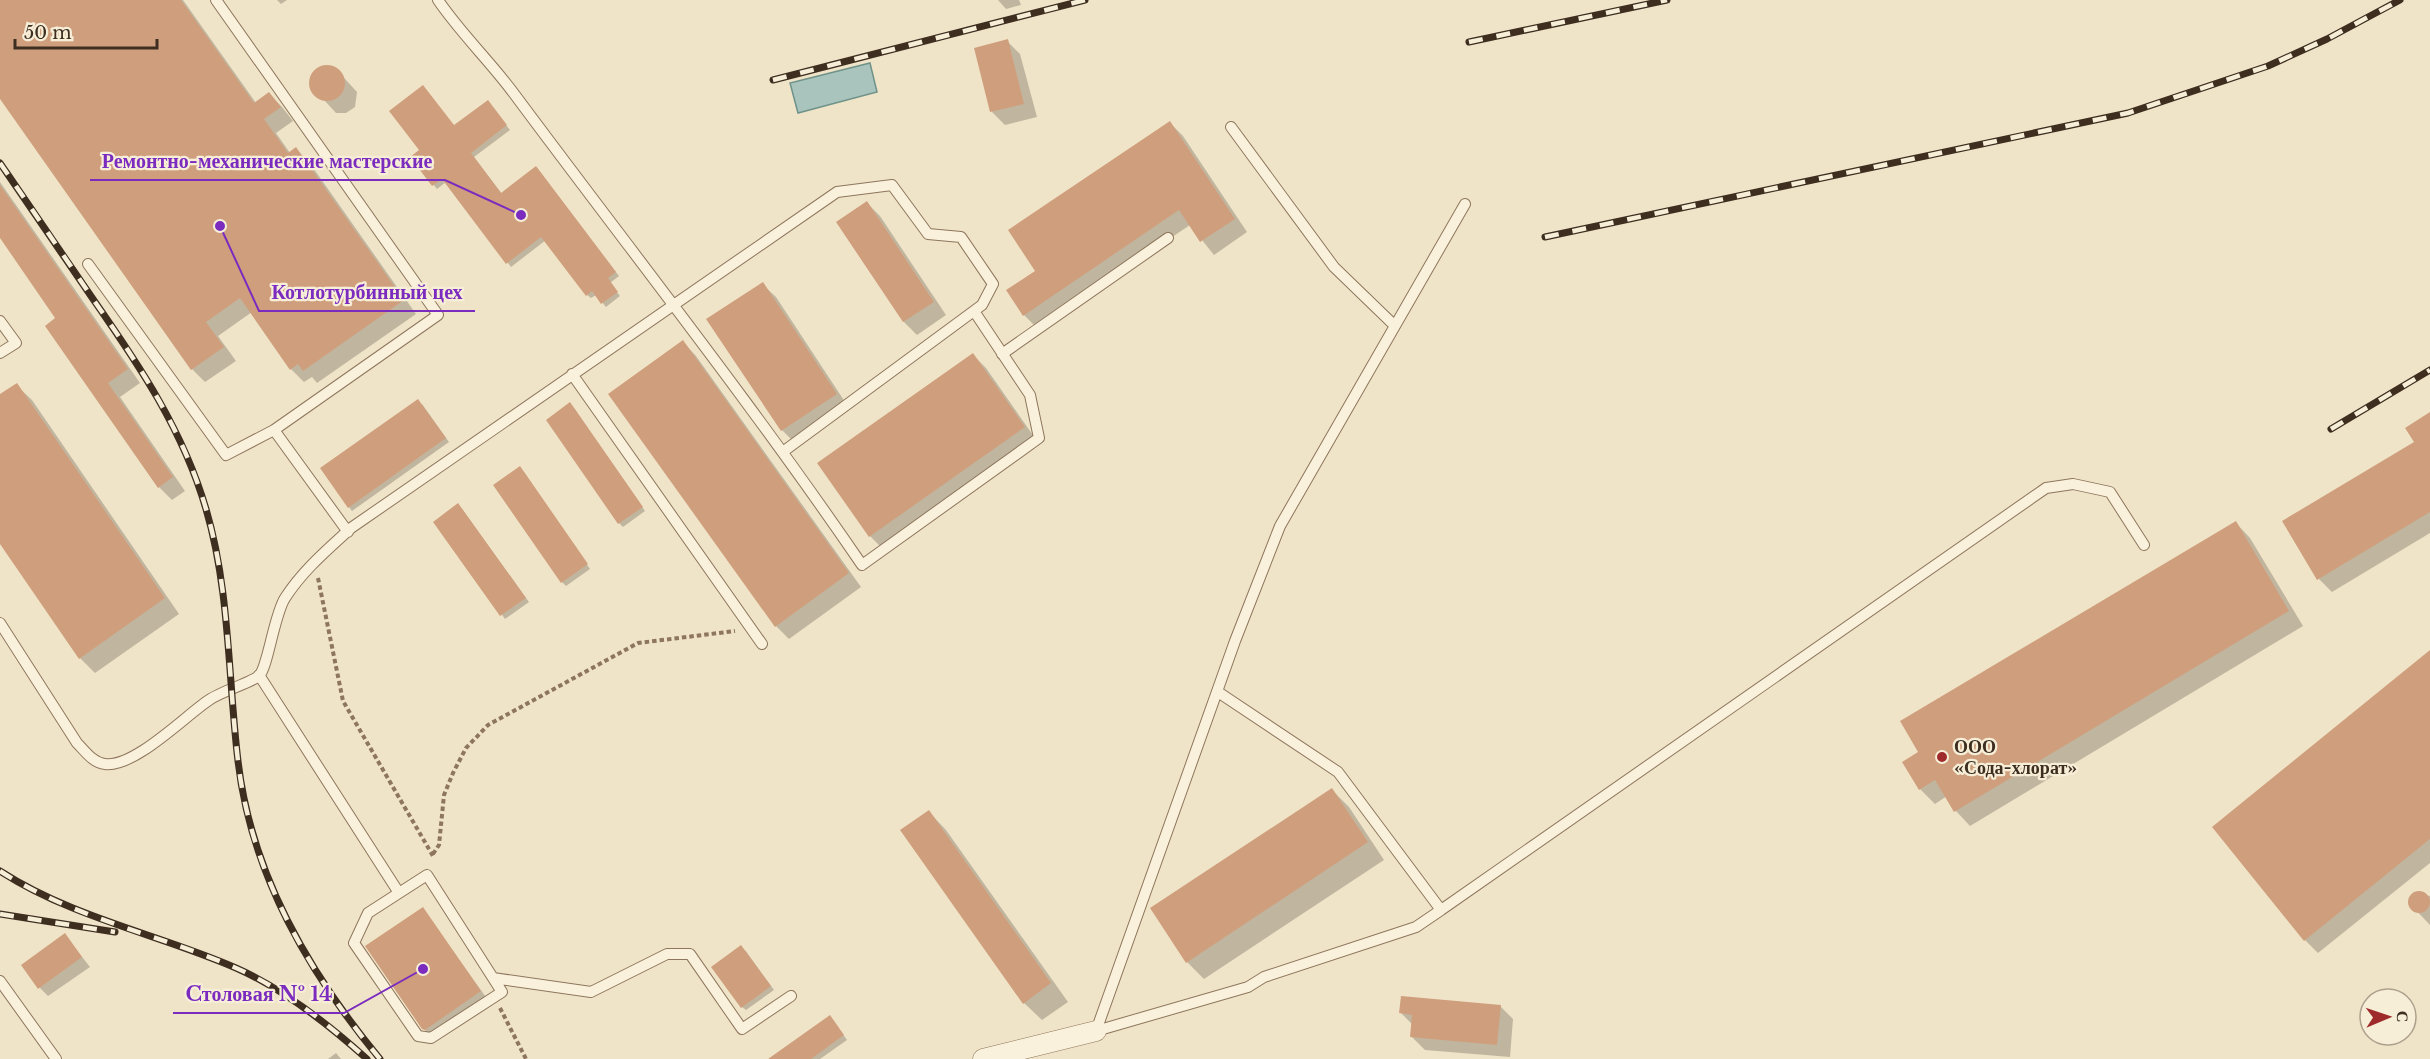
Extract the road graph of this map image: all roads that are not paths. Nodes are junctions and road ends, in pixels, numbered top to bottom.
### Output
1 (216, 0) edge
2 (438, 0) edge
3 (1231, 127) dead end
4 (1465, 204) dead end
5 (1168, 238) dead end
6 (88, 264) dead end
7 (671, 306) junction
8 (974, 311) junction
9 (0, 321) edge
10 (1395, 326) junction
11 (0, 353) edge
12 (1002, 354) junction
13 (572, 374) junction
14 (274, 430) junction
15 (784, 451) junction
16 (348, 532) junction
17 (2144, 545) dead end
18 (0, 623) edge
19 (762, 644) dead end
20 (259, 675) junction
21 (1218, 692) junction
22 (399, 893) junction
23 (1441, 910) junction
24 (493, 978) junction
25 (0, 981) edge
26 (791, 996) dead end
27 (1096, 1031) junction
28 (56, 1059) edge
29 (982, 1059) edge

1 - 14 lane
2 - 7 lane
3 - 10 lane
4 - 10 lane
5 - 12 lane
6 - 14 lane
7 - 8 lane
7 - 13 lane
7 - 15 lane
8 - 12 lane
8 - 15 lane
9 - 11 lane
10 - 21 lane
12 - 15 lane
13 - 16 lane
13 - 19 lane
14 - 16 lane
16 - 20 lane
17 - 23 lane
18 - 20 lane
20 - 22 lane
21 - 23 lane
21 - 27 lane
22 - 24 lane
22 - 24 lane
23 - 27 lane
24 - 26 lane
25 - 28 lane
27 - 29 street

